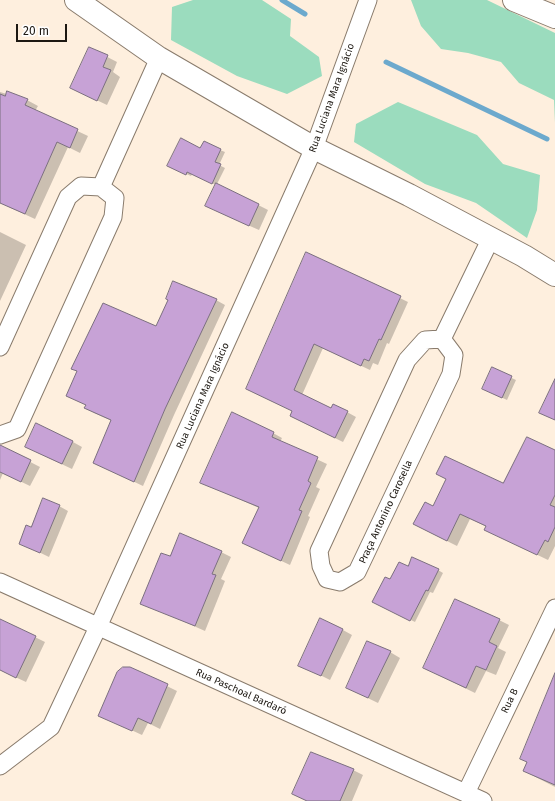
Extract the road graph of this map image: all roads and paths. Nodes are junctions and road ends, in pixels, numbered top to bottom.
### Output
1 (76, 0) edge
2 (368, 0) edge
3 (514, 0) edge
4 (555, 17) edge
5 (159, 58) junction
6 (314, 148) junction
7 (101, 187) junction
8 (491, 238) junction
9 (555, 275) edge
10 (442, 339) junction
11 (0, 347) edge
12 (0, 436) edge
13 (0, 582) edge
14 (555, 608) edge
15 (98, 627) junction
16 (0, 766) edge
17 (466, 793) junction
18 (483, 801) edge

1 - 5 main road
2 - 6 street, Rua Luciana Mara Ignácio
3 - 4 main road
5 - 6 main road
5 - 7 street
6 - 8 main road
6 - 15 street, Rua Luciana Mara Ignácio
7 - 11 street
7 - 12 street
8 - 9 main road
8 - 10 street
10 - 10 street, Praça Antonino Carosella
13 - 15 street, Rua Paschoal Bardaró
14 - 17 street, Rua B
15 - 16 street, Rua Luciana Mara Ignácio
15 - 17 street, Rua Paschoal Bardaró
17 - 18 street, Rua Paschoal Bardaró

